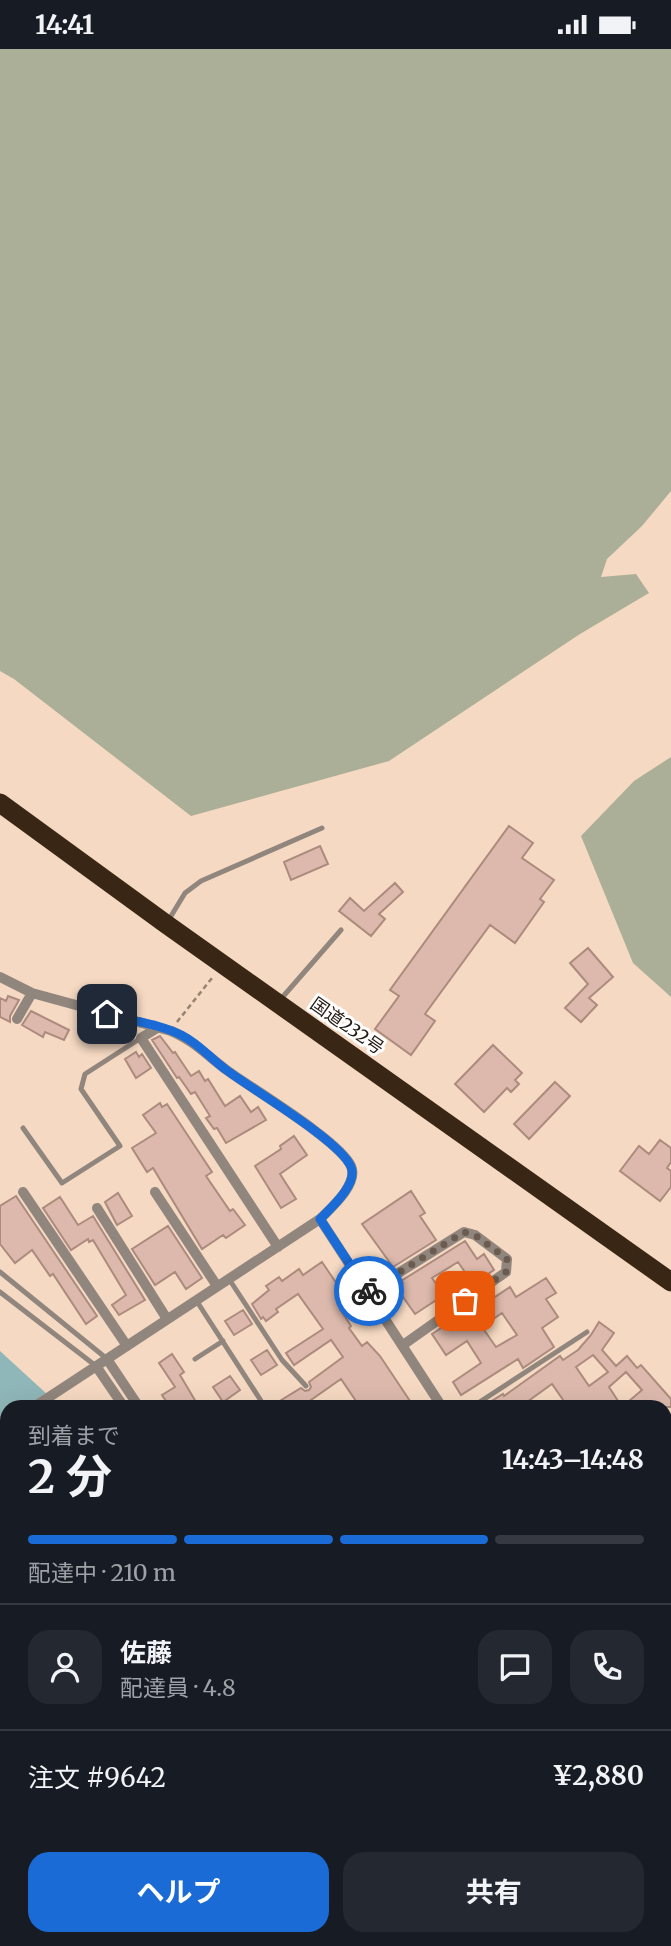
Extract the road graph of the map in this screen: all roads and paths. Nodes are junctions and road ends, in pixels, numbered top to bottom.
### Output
1 (0, 803) edge
2 (322, 828) dead end
3 (166, 924) junction
4 (341, 930) dead end
5 (224, 963) junction
6 (0, 978) edge
7 (32, 993) junction
8 (278, 1002) junction
9 (17, 1019) dead end
10 (157, 1028) junction
11 (171, 1031) junction
12 (141, 1038) junction
13 (23, 1128) dead end
14 (23, 1192) dead end
15 (155, 1192) dead end
16 (97, 1208) dead end
17 (320, 1219) junction
18 (278, 1247) junction
19 (0, 1272) edge
20 (669, 1276) edge
21 (229, 1279) junction
22 (218, 1286) junction
23 (0, 1292) edge
24 (368, 1292) junction
25 (196, 1300) junction
26 (167, 1319) junction
27 (587, 1332) dead end
28 (222, 1341) junction
29 (403, 1345) junction
30 (127, 1346) junction
31 (107, 1359) junction
32 (195, 1359) dead end
33 (94, 1367) junction
34 (306, 1386) dead end
35 (44, 1400) edge
36 (119, 1400) edge
37 (134, 1400) edge
38 (260, 1400) edge
39 (438, 1400) edge
40 (483, 1400) edge

1 - 3 highway, 国道232号
2 - 3 lane
3 - 5 highway, 国道232号
4 - 8 lane
5 - 8 highway, 国道232号
5 - 11 path
6 - 7 street
7 - 9 street
7 - 10 street
8 - 20 highway, 国道232号
10 - 11 street
10 - 12 street
11 - 17 street
12 - 13 lane
12 - 18 street
14 - 30 street
15 - 22 street
16 - 26 street
17 - 18 street
17 - 24 street
18 - 21 street
19 - 31 lane
21 - 22 street
21 - 34 lane
22 - 25 street
23 - 33 lane
24 - 29 street
24 - 29 street
25 - 26 street
25 - 28 lane
26 - 30 street
27 - 40 lane
28 - 32 lane
28 - 38 lane
29 - 39 street
30 - 31 street
31 - 33 street
31 - 37 street
33 - 35 street
33 - 36 street

